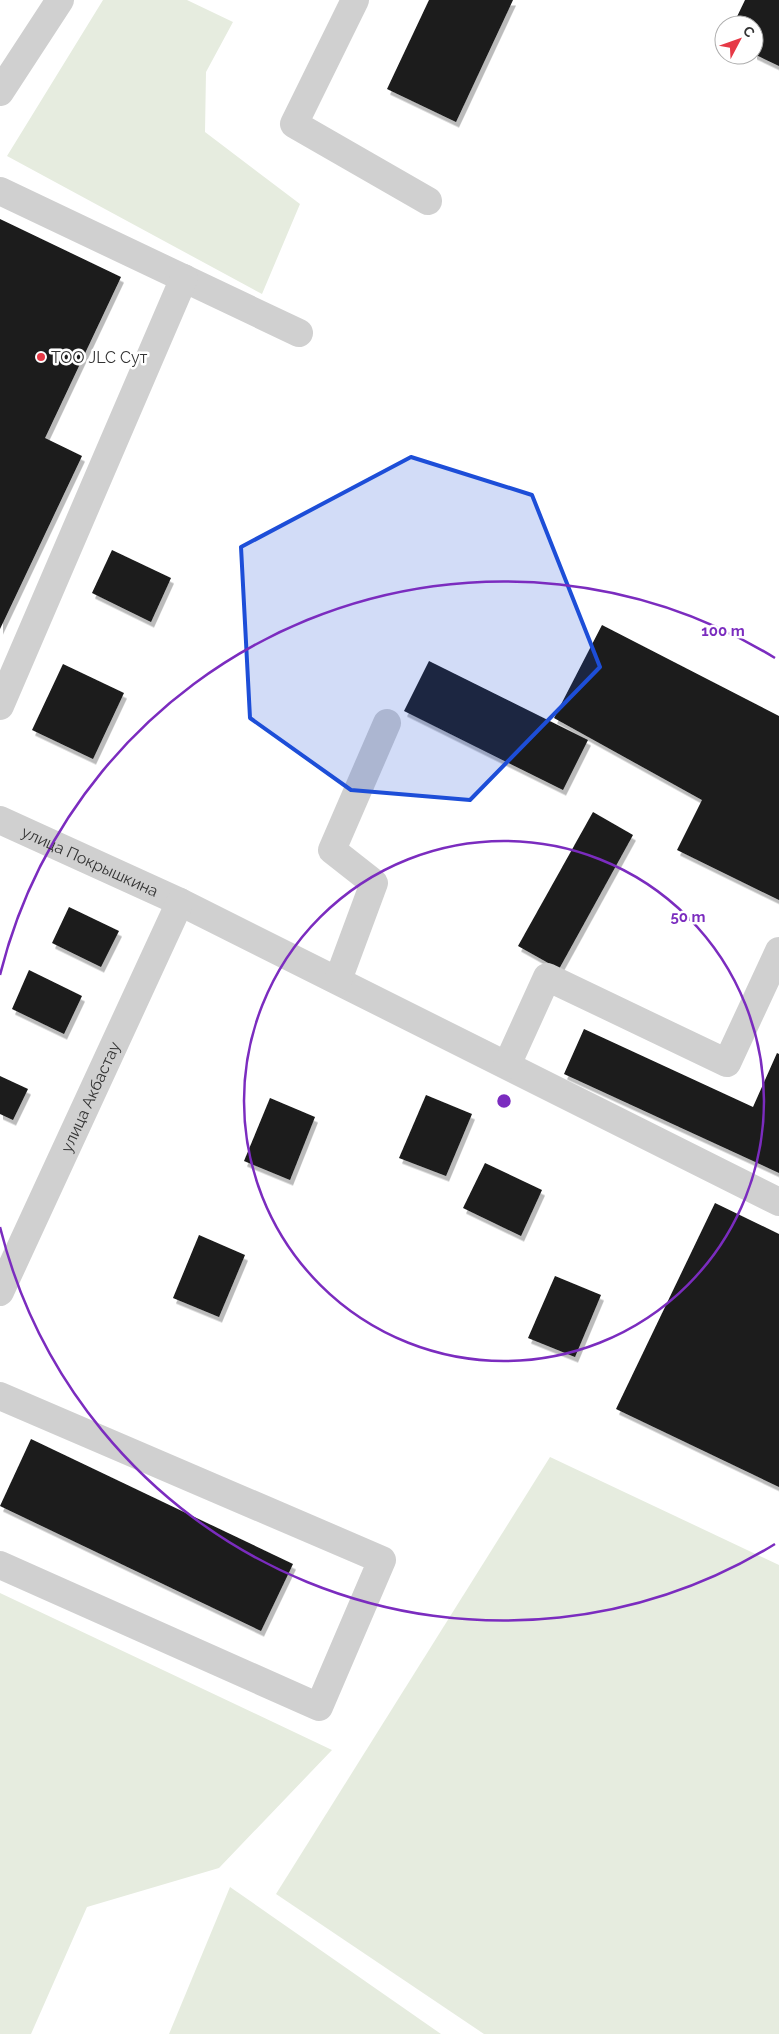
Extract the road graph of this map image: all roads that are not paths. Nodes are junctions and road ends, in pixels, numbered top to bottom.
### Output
1 (60, 0) edge
2 (355, 0) edge
3 (0, 92) edge
4 (0, 191) edge
5 (428, 201) dead end
6 (184, 278) junction
7 (299, 332) dead end
8 (0, 706) edge
9 (387, 723) dead end
10 (0, 820) edge
11 (180, 902) junction
12 (779, 951) edge
13 (338, 980) junction
14 (507, 1065) junction
15 (779, 1202) edge
16 (0, 1292) edge
17 (0, 1396) edge
18 (0, 1565) edge

1 - 3 street
2 - 5 street
4 - 6 street
6 - 7 street
6 - 8 street
9 - 13 street
10 - 11 street, улица Покрышкина
11 - 13 street, улица Покрышкина
11 - 16 street, улица Акбастау
12 - 14 street
13 - 14 street, улица Покрышкина
14 - 15 street, улица Покрышкина
17 - 18 street

